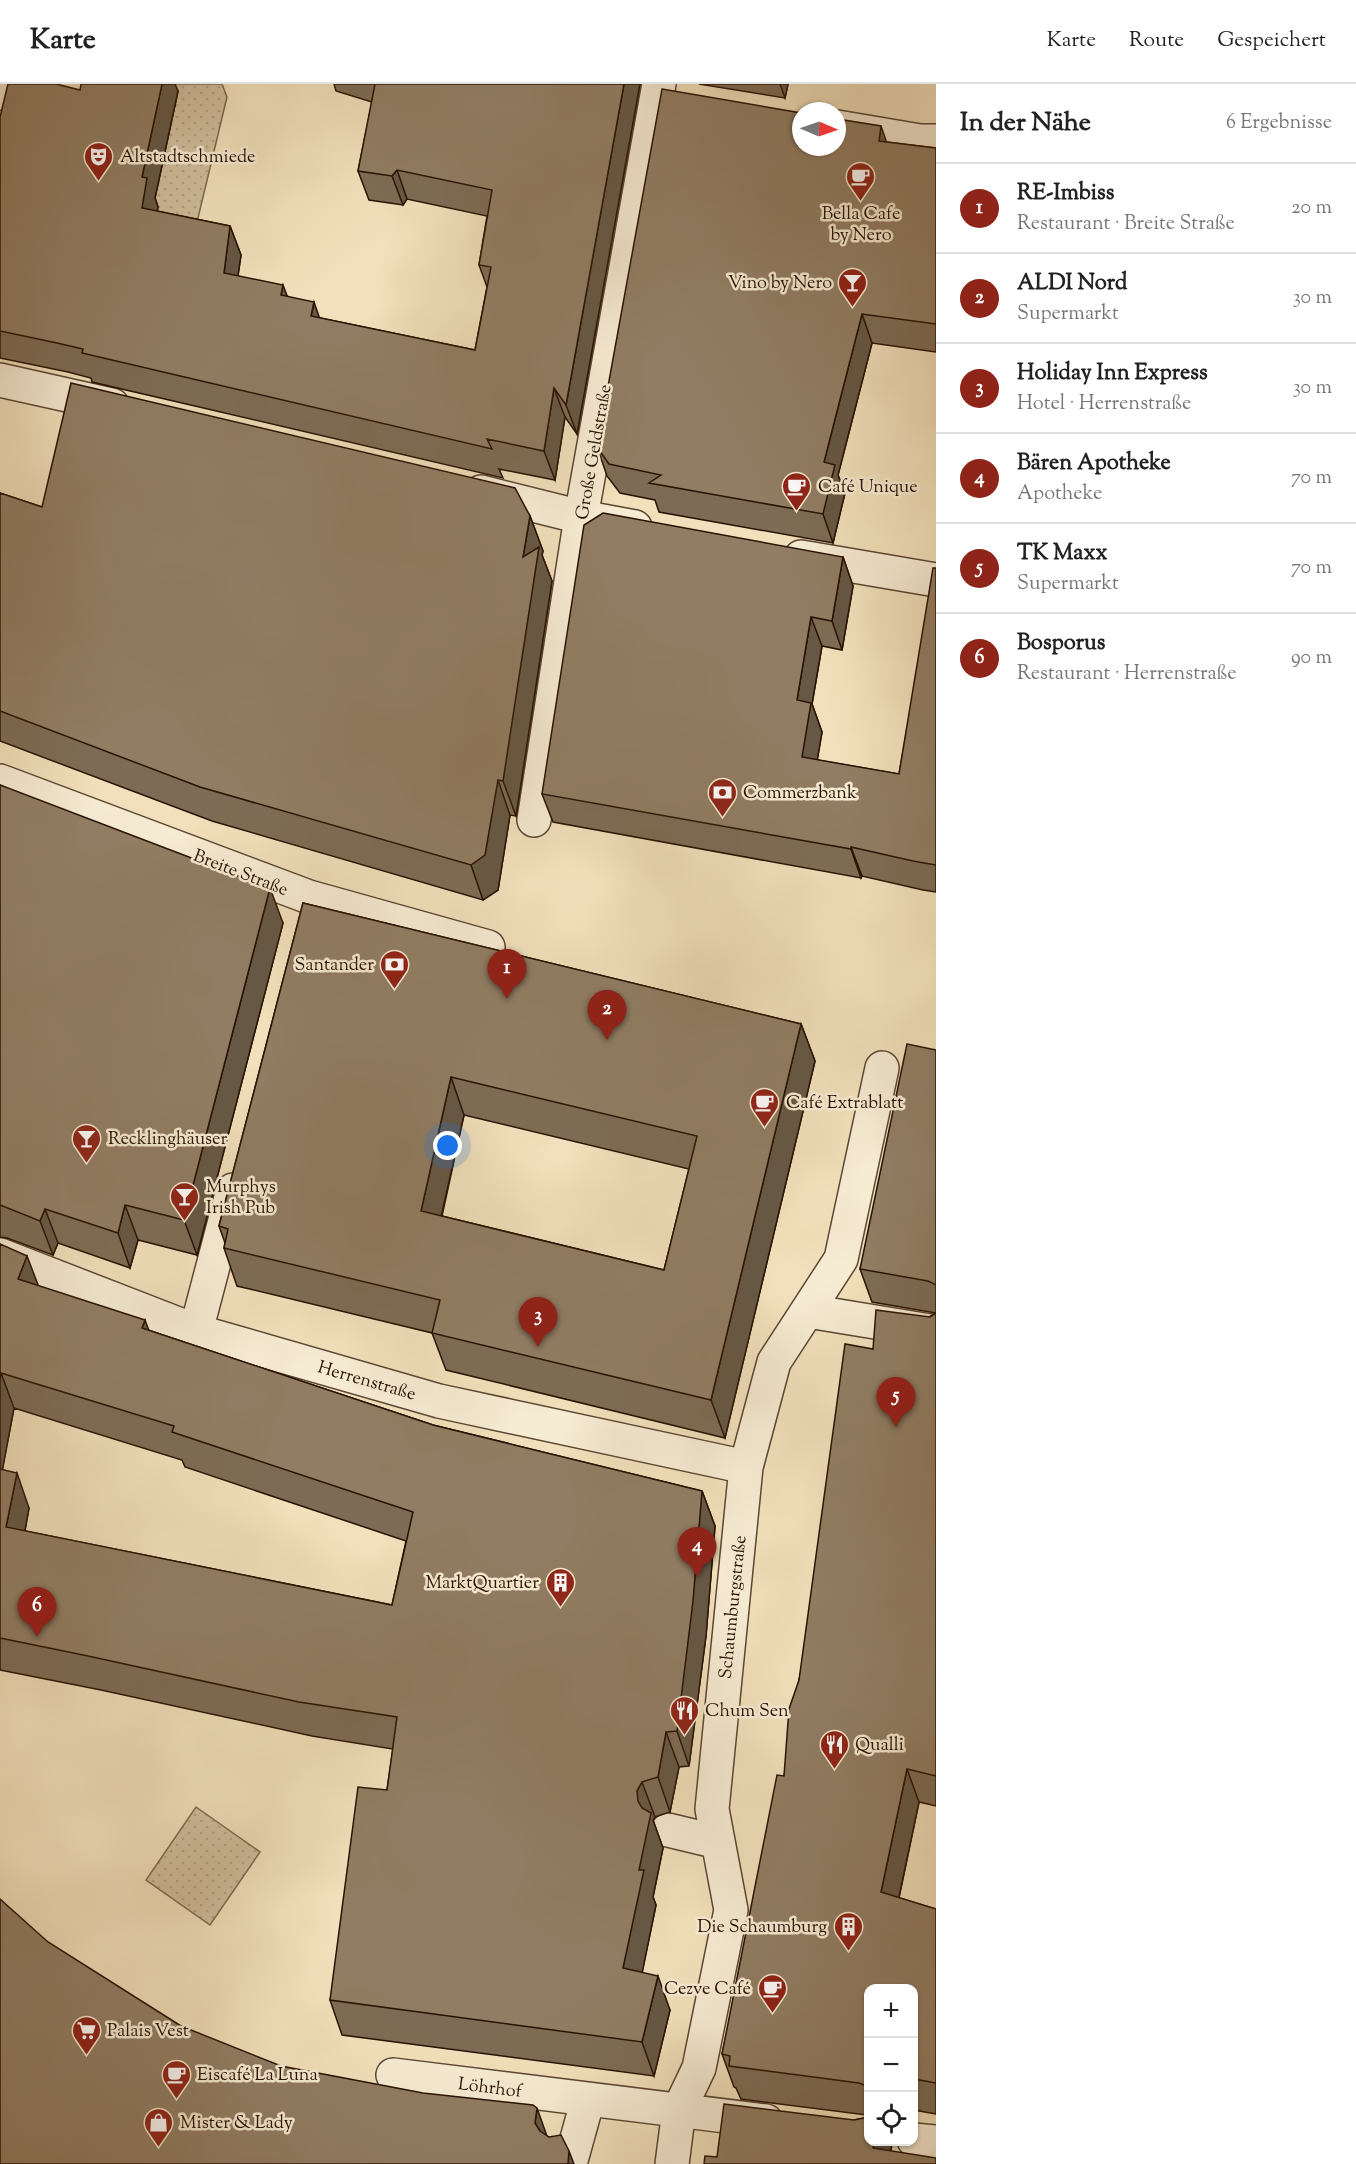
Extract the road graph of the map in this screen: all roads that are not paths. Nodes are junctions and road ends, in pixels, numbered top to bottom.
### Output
1 (2, 84) edge
2 (658, 90) edge
3 (0, 93) edge
4 (690, 101) edge
5 (846, 129) edge
6 (936, 141) edge
7 (0, 380) edge
8 (145, 412) edge
9 (455, 486) edge
10 (581, 518) junction
11 (663, 532) edge
12 (767, 551) edge
13 (936, 580) edge
14 (0, 781) edge
15 (534, 820) dead end
16 (309, 897) junction
17 (300, 931) edge
18 (488, 946) edge
19 (882, 1068) dead end
20 (241, 1160) edge
21 (0, 1255) edge
22 (808, 1311) junction
23 (196, 1331) junction
24 (936, 1332) edge
25 (746, 1467) junction
26 (668, 1830) dead end
27 (718, 1842) junction
28 (393, 2075) dead end
29 (588, 2099) junction
30 (679, 2110) junction
31 (797, 2125) edge
32 (918, 2140) edge
33 (936, 2142) edge
34 (570, 2164) edge
35 (672, 2164) edge

1 - 3 street
2 - 4 street
2 - 10 street, Große Geldstraße
5 - 6 street
7 - 8 street
9 - 10 street
10 - 11 street
10 - 15 street, Große Geldstraße
12 - 13 street
14 - 16 street, Breite Straße
16 - 17 street
16 - 18 street, Breite Straße
19 - 22 street, Schaumburgstraße
20 - 23 street
21 - 23 street, Herrenstraße
22 - 24 street
22 - 25 street, Schaumburgstraße
23 - 25 street, Herrenstraße
25 - 27 street, Schaumburgstraße
26 - 27 street
27 - 30 street, Schaumburgstraße
28 - 29 street, Löhrhof
29 - 30 street, Löhrhof
29 - 34 street
30 - 31 street, Löhrhof
30 - 35 street, Schaumburgstraße
32 - 33 street

